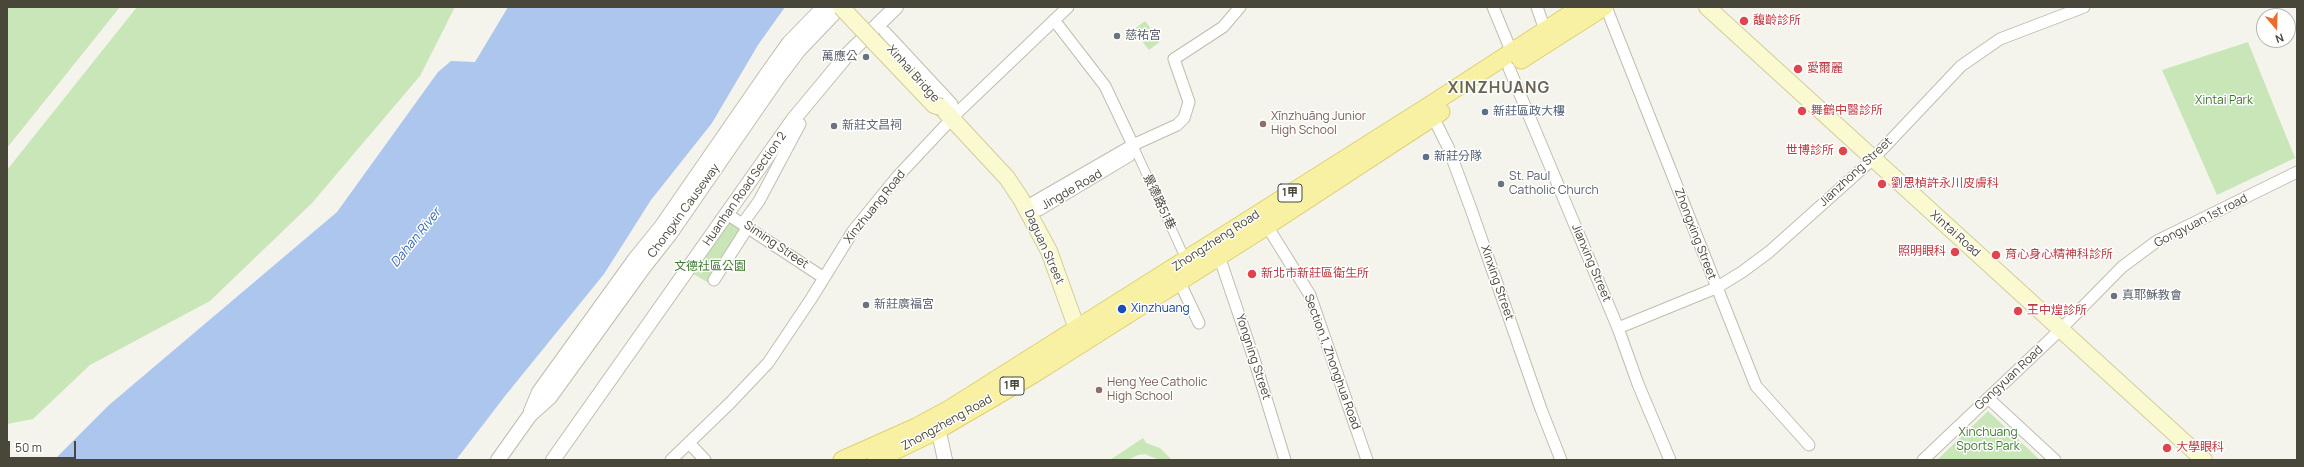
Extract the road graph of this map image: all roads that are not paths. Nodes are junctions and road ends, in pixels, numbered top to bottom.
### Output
1 (824, 7) edge
2 (840, 7) edge
3 (851, 7) edge
4 (896, 7) edge
5 (1068, 7) edge
6 (1240, 7) edge
7 (1493, 7) edge
8 (1537, 7) edge
9 (1581, 7) edge
10 (1605, 7) edge
11 (1707, 7) edge
12 (2084, 7) edge
13 (1054, 20) junction
14 (1545, 30) junction
15 (885, 32) dead end
16 (870, 46) dead end
17 (1510, 60) junction
18 (941, 107) junction
19 (1430, 112) junction
20 (952, 119) junction
21 (793, 120) junction
22 (1133, 145) junction
23 (1873, 159) junction
24 (2297, 172) edge
25 (1028, 209) junction
26 (727, 214) junction
27 (746, 225) junction
28 (1267, 226) junction
29 (1219, 256) junction
30 (1186, 260) junction
31 (824, 278) junction
32 (714, 280) dead end
33 (1179, 281) junction
34 (1716, 288) junction
35 (1199, 323) dead end
36 (1618, 328) junction
37 (2060, 330) junction
38 (1081, 335) junction
39 (1988, 398) junction
40 (530, 415) junction
41 (935, 424) junction
42 (689, 443) junction
43 (1809, 445) dead end
44 (498, 460) edge
45 (553, 460) edge
46 (672, 460) edge
47 (705, 460) edge
48 (842, 460) edge
49 (876, 460) edge
50 (945, 460) edge
51 (1285, 460) edge
52 (1367, 460) edge
53 (1561, 460) edge
54 (1670, 460) edge
55 (1923, 460) edge
56 (2055, 460) edge
57 (2204, 460) edge

1 - 40 street, Chongxin Causeway
2 - 18 main road, Xinhai Bridge, bridge
2 - 40 street, Chongxin Causeway
3 - 18 main road, Xinhai Bridge
4 - 21 street, Huanhan Road Section 2
5 - 13 street, Xinzhuang Road
6 - 22 street, Jingde Road
7 - 17 street, Jianxing Street
8 - 14 street
9 - 14 main road, Zhongzheng Road / 1甲
10 - 17 main road, Zhongzheng Road / 1甲
10 - 34 street, Zhongxing Street
11 - 23 main road, Xintai Road
12 - 23 street, Jianzhong Street
13 - 20 street, Xinzhuang Road
13 - 22 street
14 - 17 main road, Zhongzheng Road / 1甲
15 - 20 street
16 - 20 street, Daguan Street
17 - 19 main road, Zhongzheng Road / 1甲
17 - 36 street, Jianxing Street
18 - 20 main road, Daguan Street
19 - 28 main road, Zhongzheng Road / 1甲
19 - 30 main road, Zhongzheng Road / 1甲
19 - 53 street, Xinxing Street
20 - 25 main road, Daguan Street
20 - 31 street, Xinzhuang Road
21 - 26 street, Huanhan Road Section 2
21 - 27 street
22 - 25 street, Jingde Road
22 - 30 street, 景德路51巷
23 - 34 street, Jianzhong Street
23 - 37 main road, Xintai Road
24 - 37 street, Gongyuan 1st road
25 - 38 main road, Daguan Street
26 - 27 street, Siming Street
26 - 45 street, Huanhan Road Section 2
27 - 31 street, Siming Street
27 - 32 street
28 - 29 main road, Zhongzheng Road / 1甲
28 - 52 street, Section 1, Zhonghua Road
29 - 33 main road, Zhongzheng Road / 1甲
29 - 51 street, Yongning Street
30 - 38 main road, Zhongzheng Road / 1甲
31 - 42 street, Xinzhuang Road
33 - 35 street
33 - 38 main road, Zhongzheng Road / 1甲
34 - 36 street, Jianzhong Street
34 - 43 street, Zhongxing Street
36 - 54 street, Jianxing Street
37 - 39 street, Gongyuan Road
37 - 57 main road, Xintai Road
38 - 41 main road, Zhongzheng Road / 1甲
39 - 55 street, Gongyuan Road
39 - 56 street
40 - 44 street, Chongxin Causeway
41 - 48 main road, Zhongzheng Road / 1甲
41 - 49 main road, Zhongzheng Road / 1甲
41 - 50 street
42 - 46 street, Xinzhuang Road
42 - 47 street

